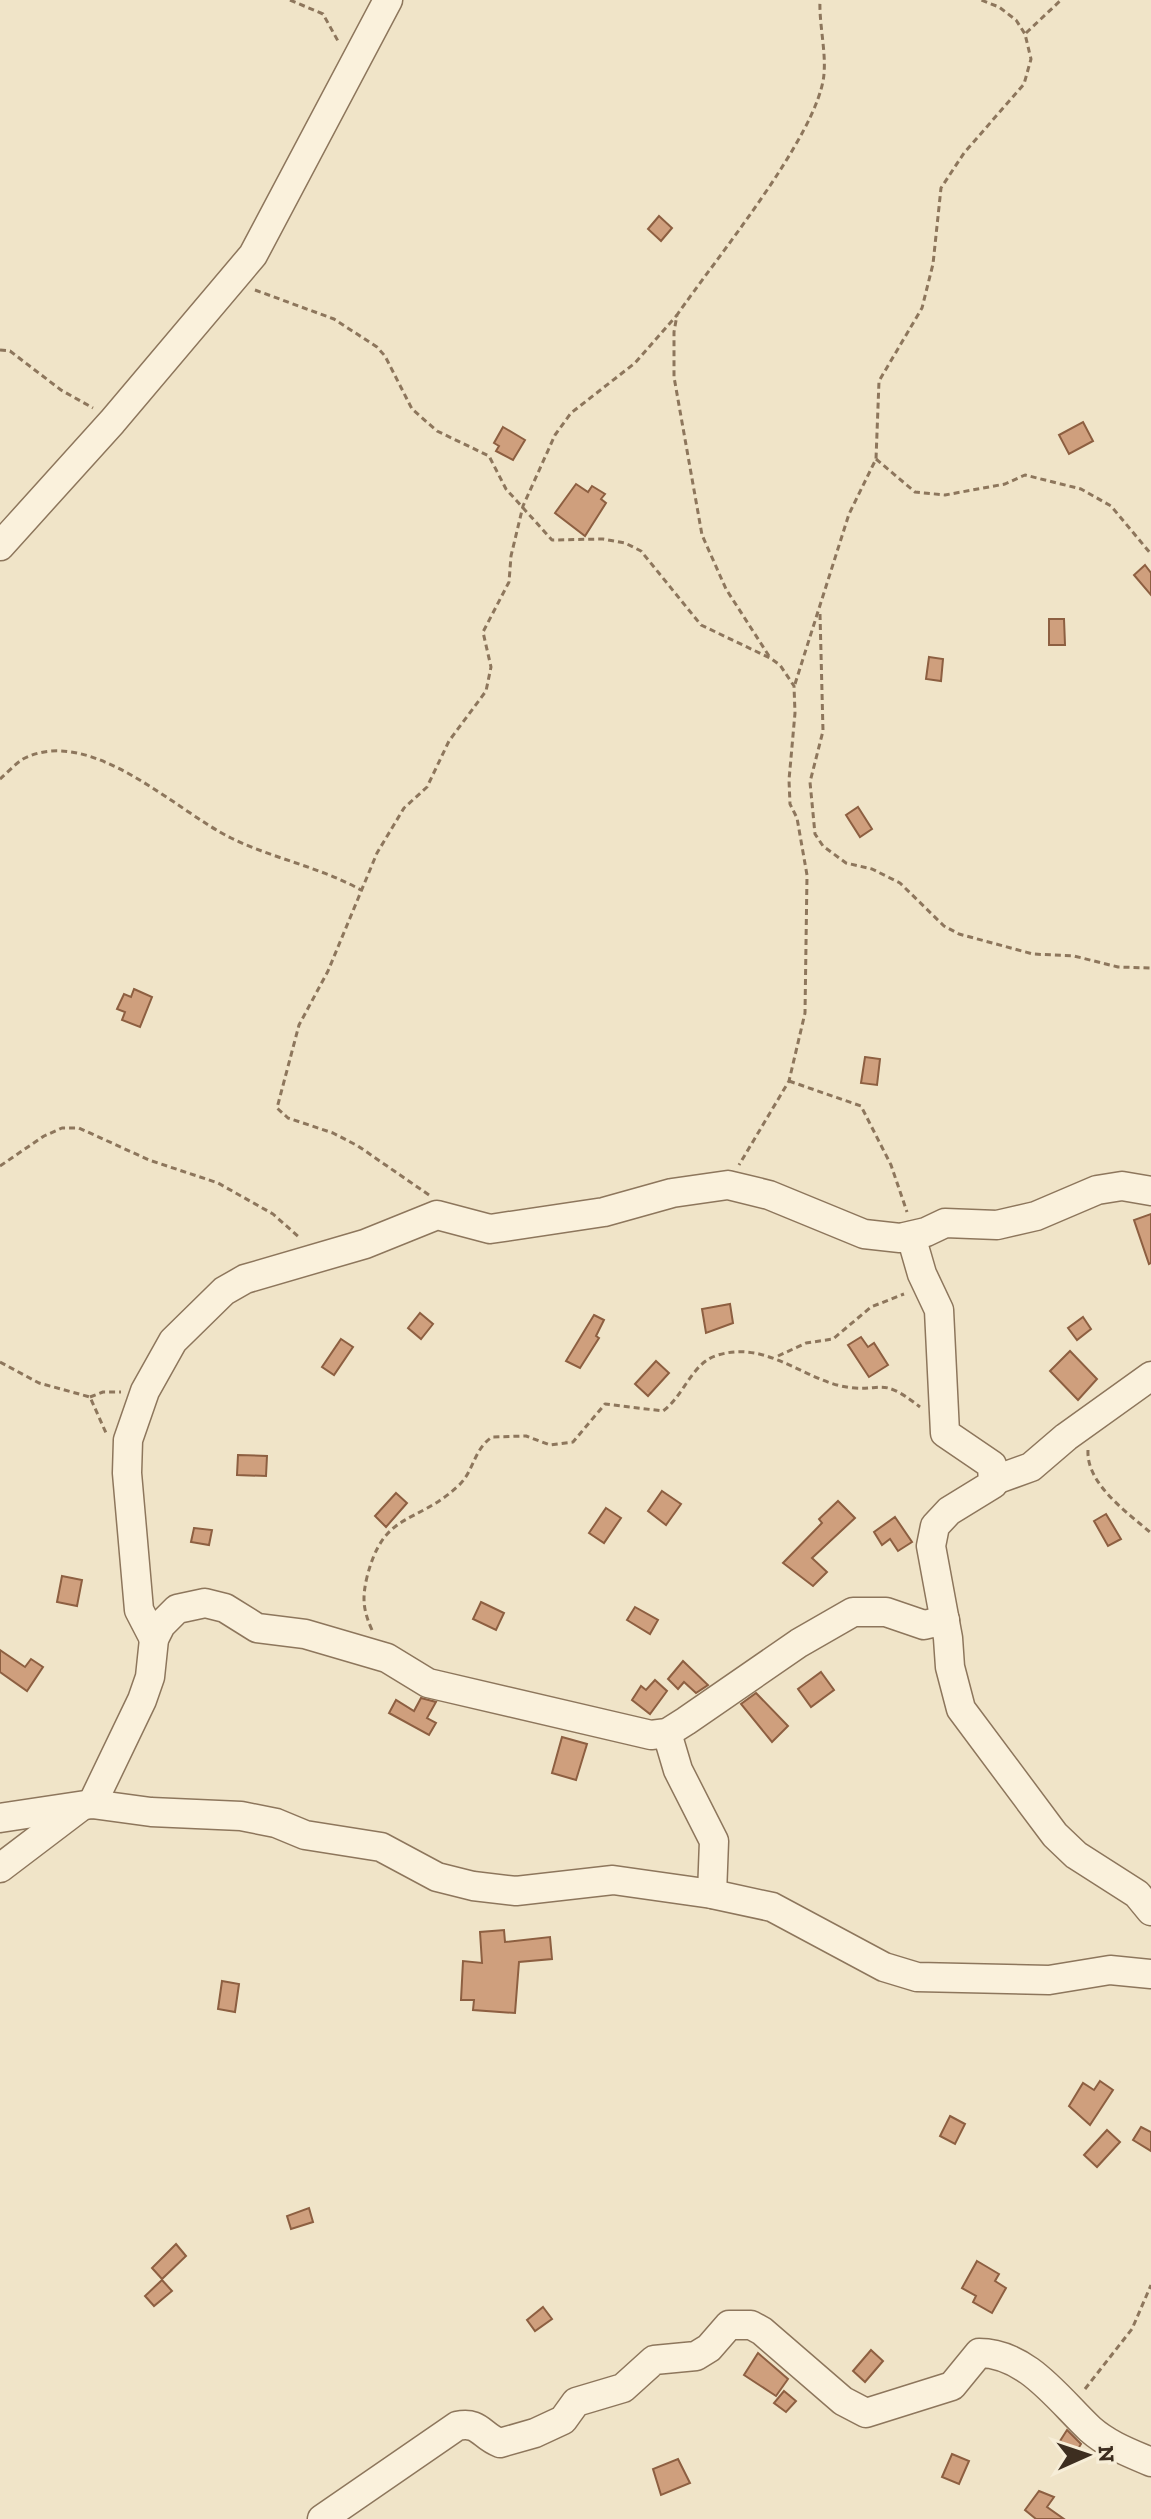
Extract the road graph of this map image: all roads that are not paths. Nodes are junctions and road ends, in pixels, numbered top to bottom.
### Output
1 (388, 0) edge
2 (0, 546) edge
3 (1151, 1191) edge
4 (911, 1236) junction
5 (1151, 1376) edge
6 (995, 1480) junction
7 (945, 1620) junction
8 (154, 1639) junction
9 (667, 1733) junction
10 (87, 1805) junction
11 (0, 1818) edge
12 (0, 1868) edge
13 (712, 1894) junction
14 (1151, 1911) edge
15 (1151, 1974) edge
16 (1151, 2462) edge
17 (322, 2519) edge

1 - 2 street
3 - 4 street
4 - 6 street
4 - 8 street
5 - 6 street
6 - 7 street
7 - 9 street
7 - 14 street
8 - 9 street
8 - 10 street
9 - 13 street
10 - 11 street
10 - 12 street
10 - 13 street
13 - 15 street
16 - 17 street

